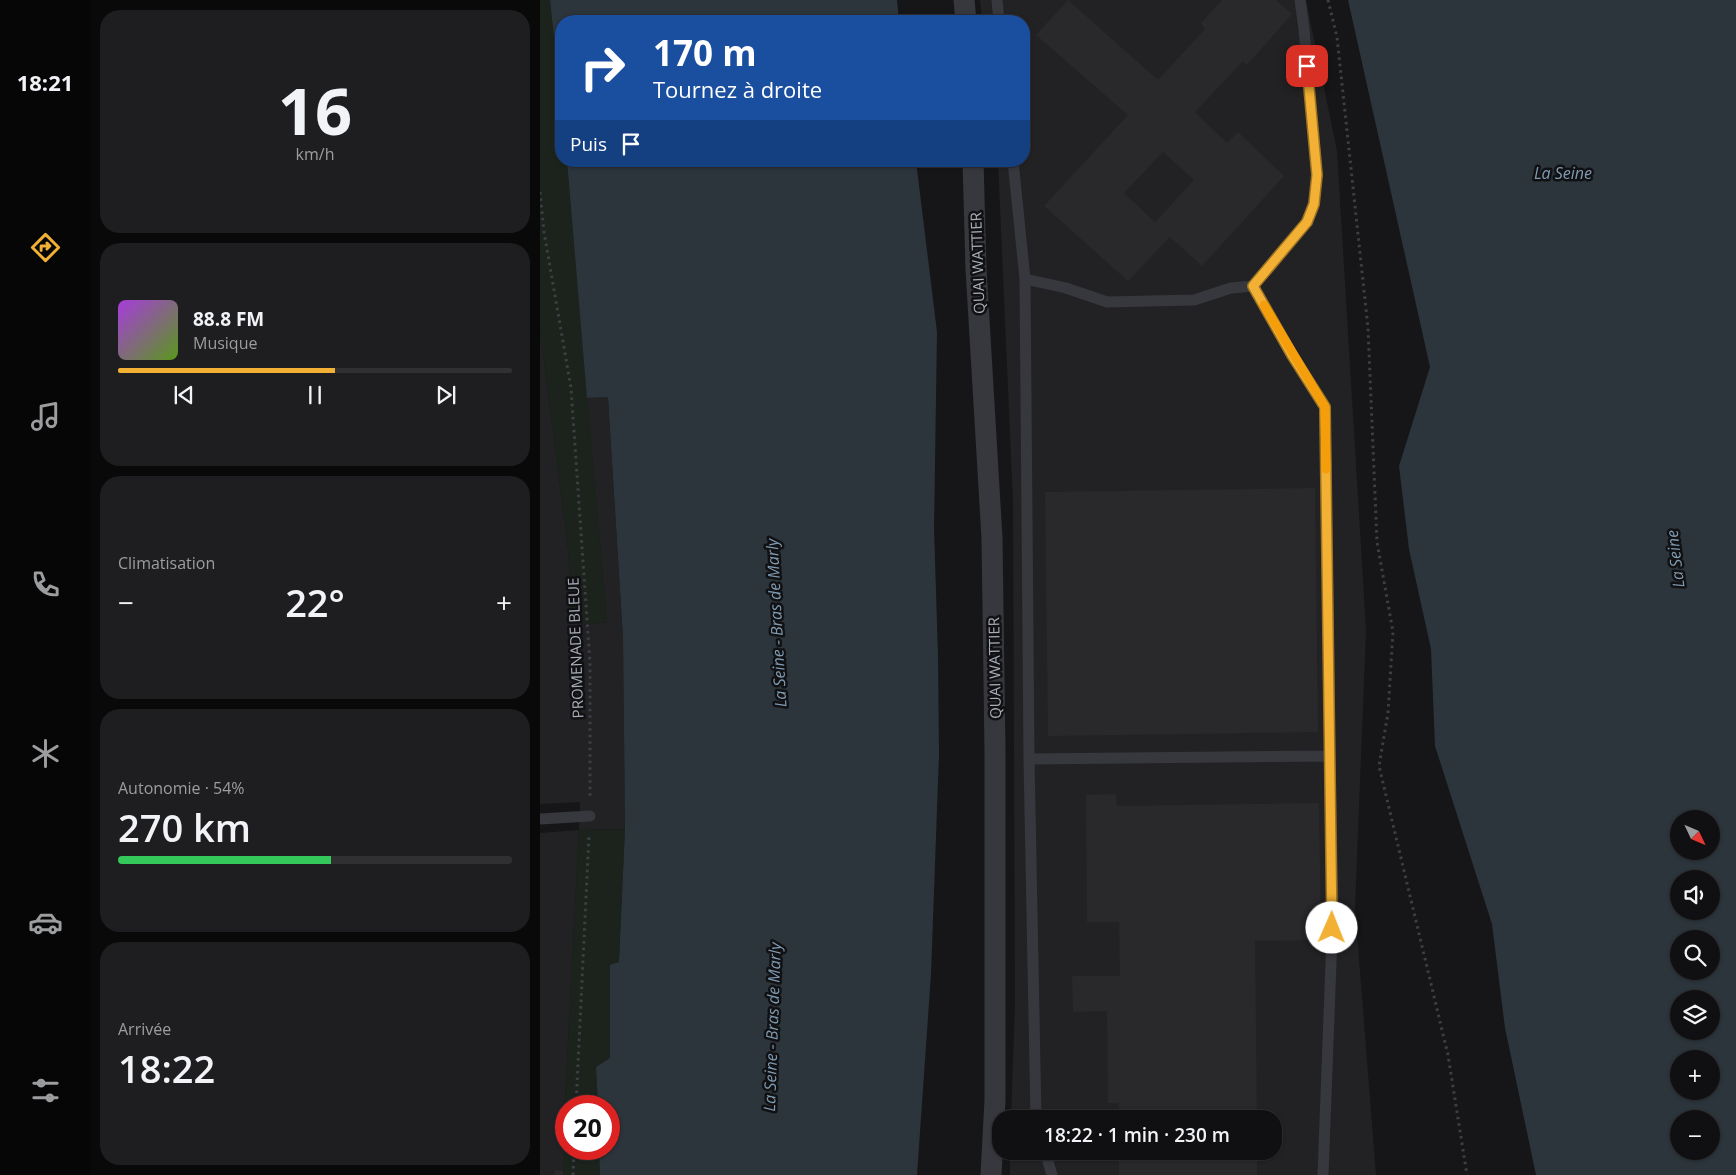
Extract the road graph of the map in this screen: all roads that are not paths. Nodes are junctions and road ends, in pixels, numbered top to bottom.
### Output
1 (964, 0) edge
2 (997, 0) edge
3 (1300, 0) edge
4 (965, 15) edge
5 (998, 15) edge
6 (973, 167) edge
7 (1014, 167) edge
8 (1025, 279) junction
9 (1253, 286) junction
10 (1330, 756) junction
11 (1029, 759) junction
12 (590, 816) road end
13 (540, 819) edge
14 (1036, 1110) edge
15 (1048, 1160) edge
16 (991, 1175) edge
17 (1052, 1175) edge
18 (1323, 1175) edge

1 - 4 street
2 - 5 lane
3 - 9 lane
6 - 16 street, QUAI WATTIER
7 - 8 lane
8 - 9 lane
8 - 11 lane
9 - 10 lane
10 - 11 lane
10 - 18 lane
11 - 14 lane
12 - 13 lane
15 - 17 lane

